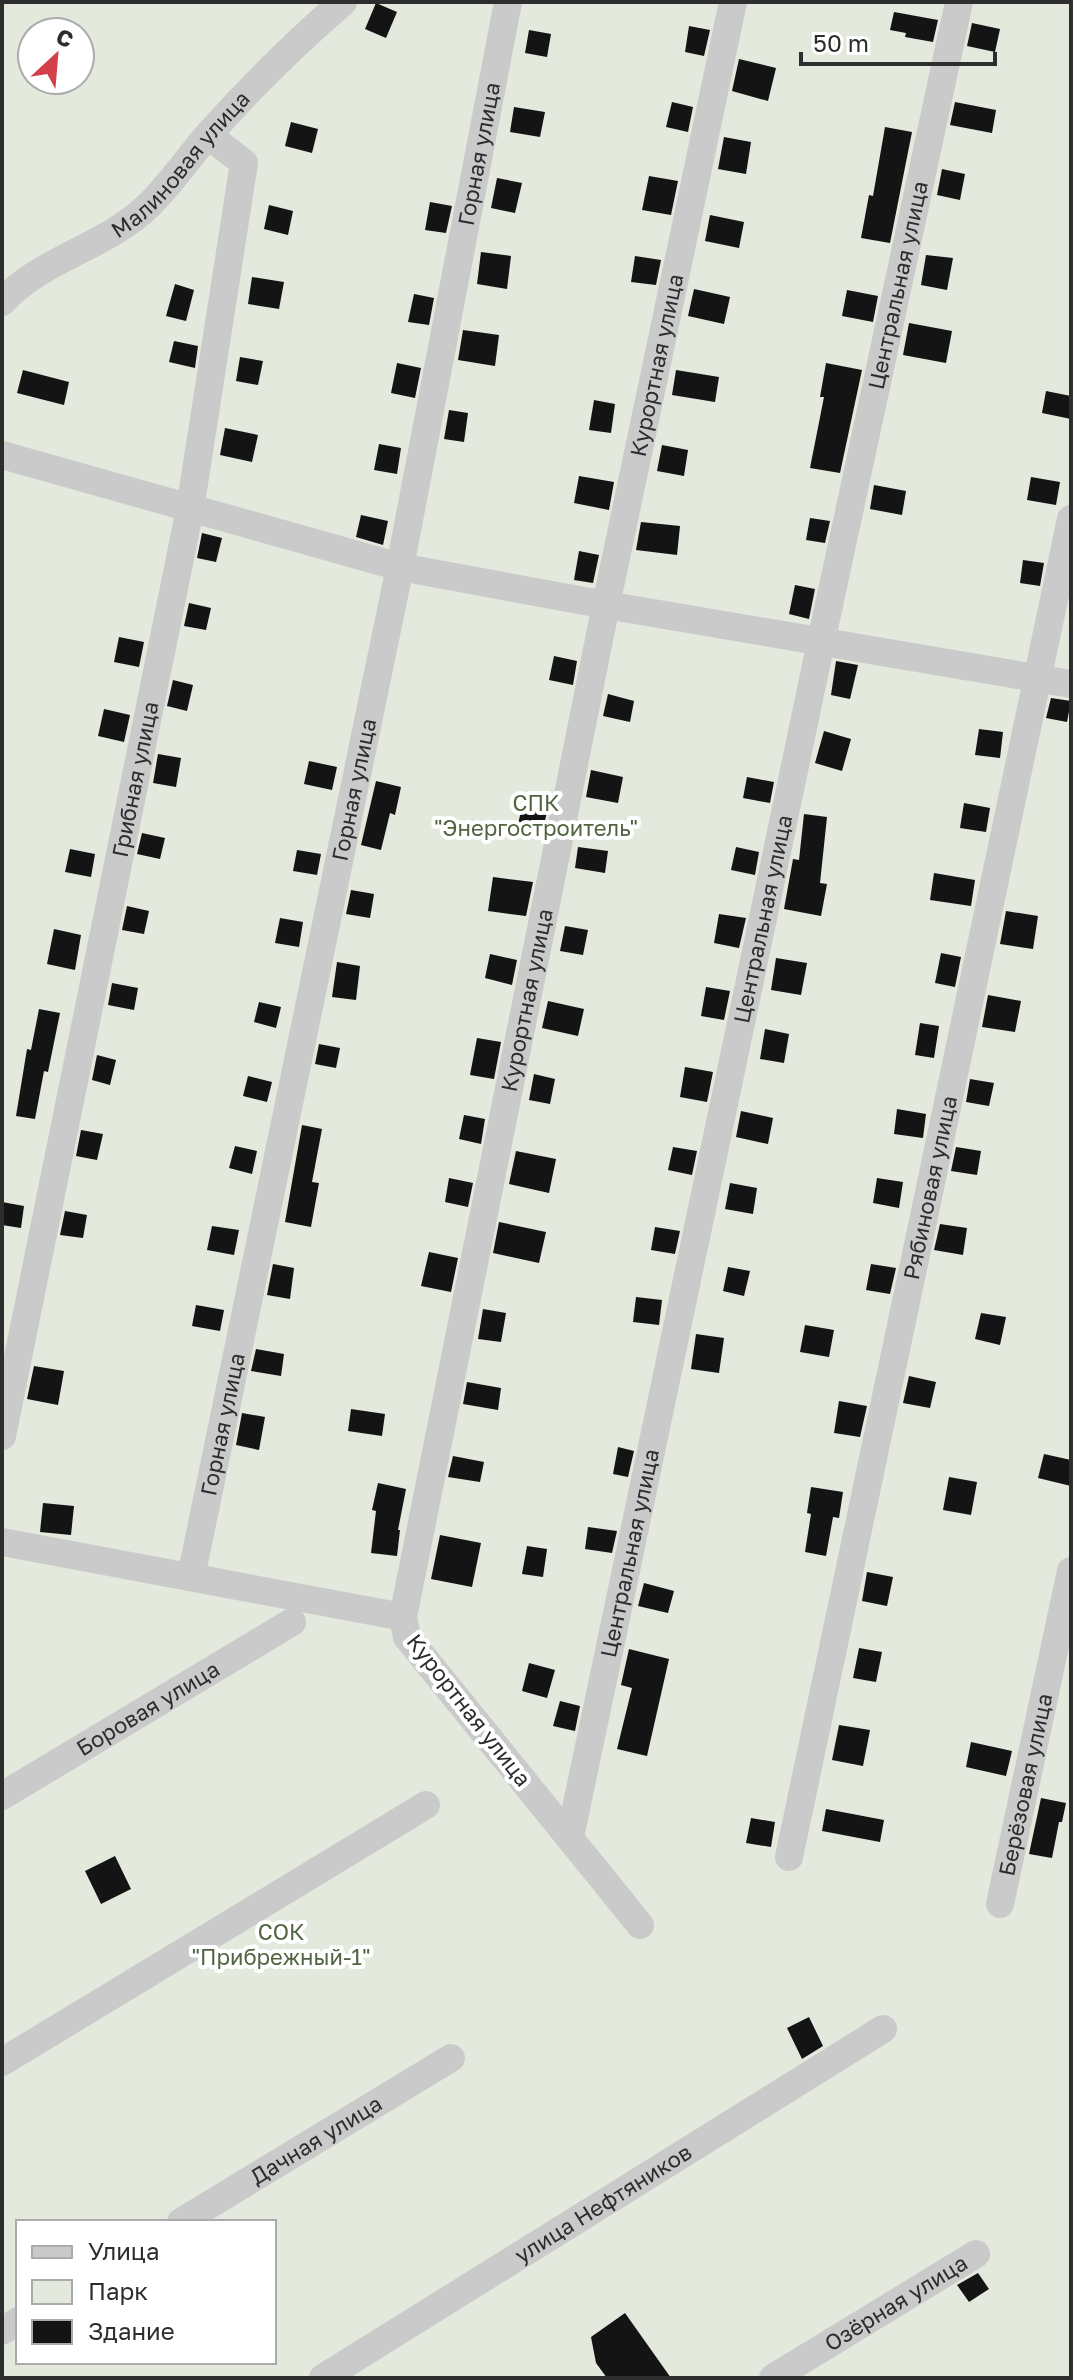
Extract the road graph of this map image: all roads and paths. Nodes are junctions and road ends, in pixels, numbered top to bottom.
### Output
1 (343, 2) edge
2 (508, 2) edge
3 (733, 2) edge
4 (959, 2) edge
5 (208, 135) junction
6 (2, 302) edge
7 (2, 455) edge
8 (190, 509) junction
9 (1071, 519) edge
10 (400, 567) junction
11 (606, 605) junction
12 (821, 642) junction
13 (1038, 679) junction
14 (1071, 684) edge
15 (2, 1436) edge
16 (2, 1542) edge
17 (1071, 1571) edge
18 (191, 1577) junction
19 (403, 1617) junction
20 (292, 1622) dead end
21 (2, 1796) edge
22 (426, 1805) dead end
23 (570, 1837) junction
24 (789, 1857) dead end
25 (1000, 1904) dead end
26 (640, 1925) dead end
27 (883, 2029) dead end
28 (451, 2058) dead end
29 (2, 2062) edge
30 (184, 2220) edge
31 (976, 2254) dead end
32 (323, 2378) edge
33 (773, 2378) edge

1 - 5 street, Малиновая улица
2 - 10 street, Горная улица
3 - 11 street, Курортная улица
4 - 12 street, Центральная улица
5 - 6 street, Малиновая улица
5 - 8 street, Грибная улица
7 - 8 street
8 - 10 street
8 - 15 street, Грибная улица
9 - 13 street, Рябиновая улица
10 - 11 street
10 - 18 street, Горная улица
11 - 12 street
11 - 19 street, Курортная улица
12 - 13 street
12 - 23 street, Центральная улица
13 - 14 street
13 - 24 street, Рябиновая улица
16 - 18 street
17 - 25 street, Берёзовая улица
18 - 19 street
19 - 23 street, Курортная улица
20 - 21 street, Боровая улица
22 - 29 street
23 - 26 street, Курортная улица
27 - 32 street, улица Нефтяников
28 - 30 street, Дачная улица
31 - 33 street, Озёрная улица

